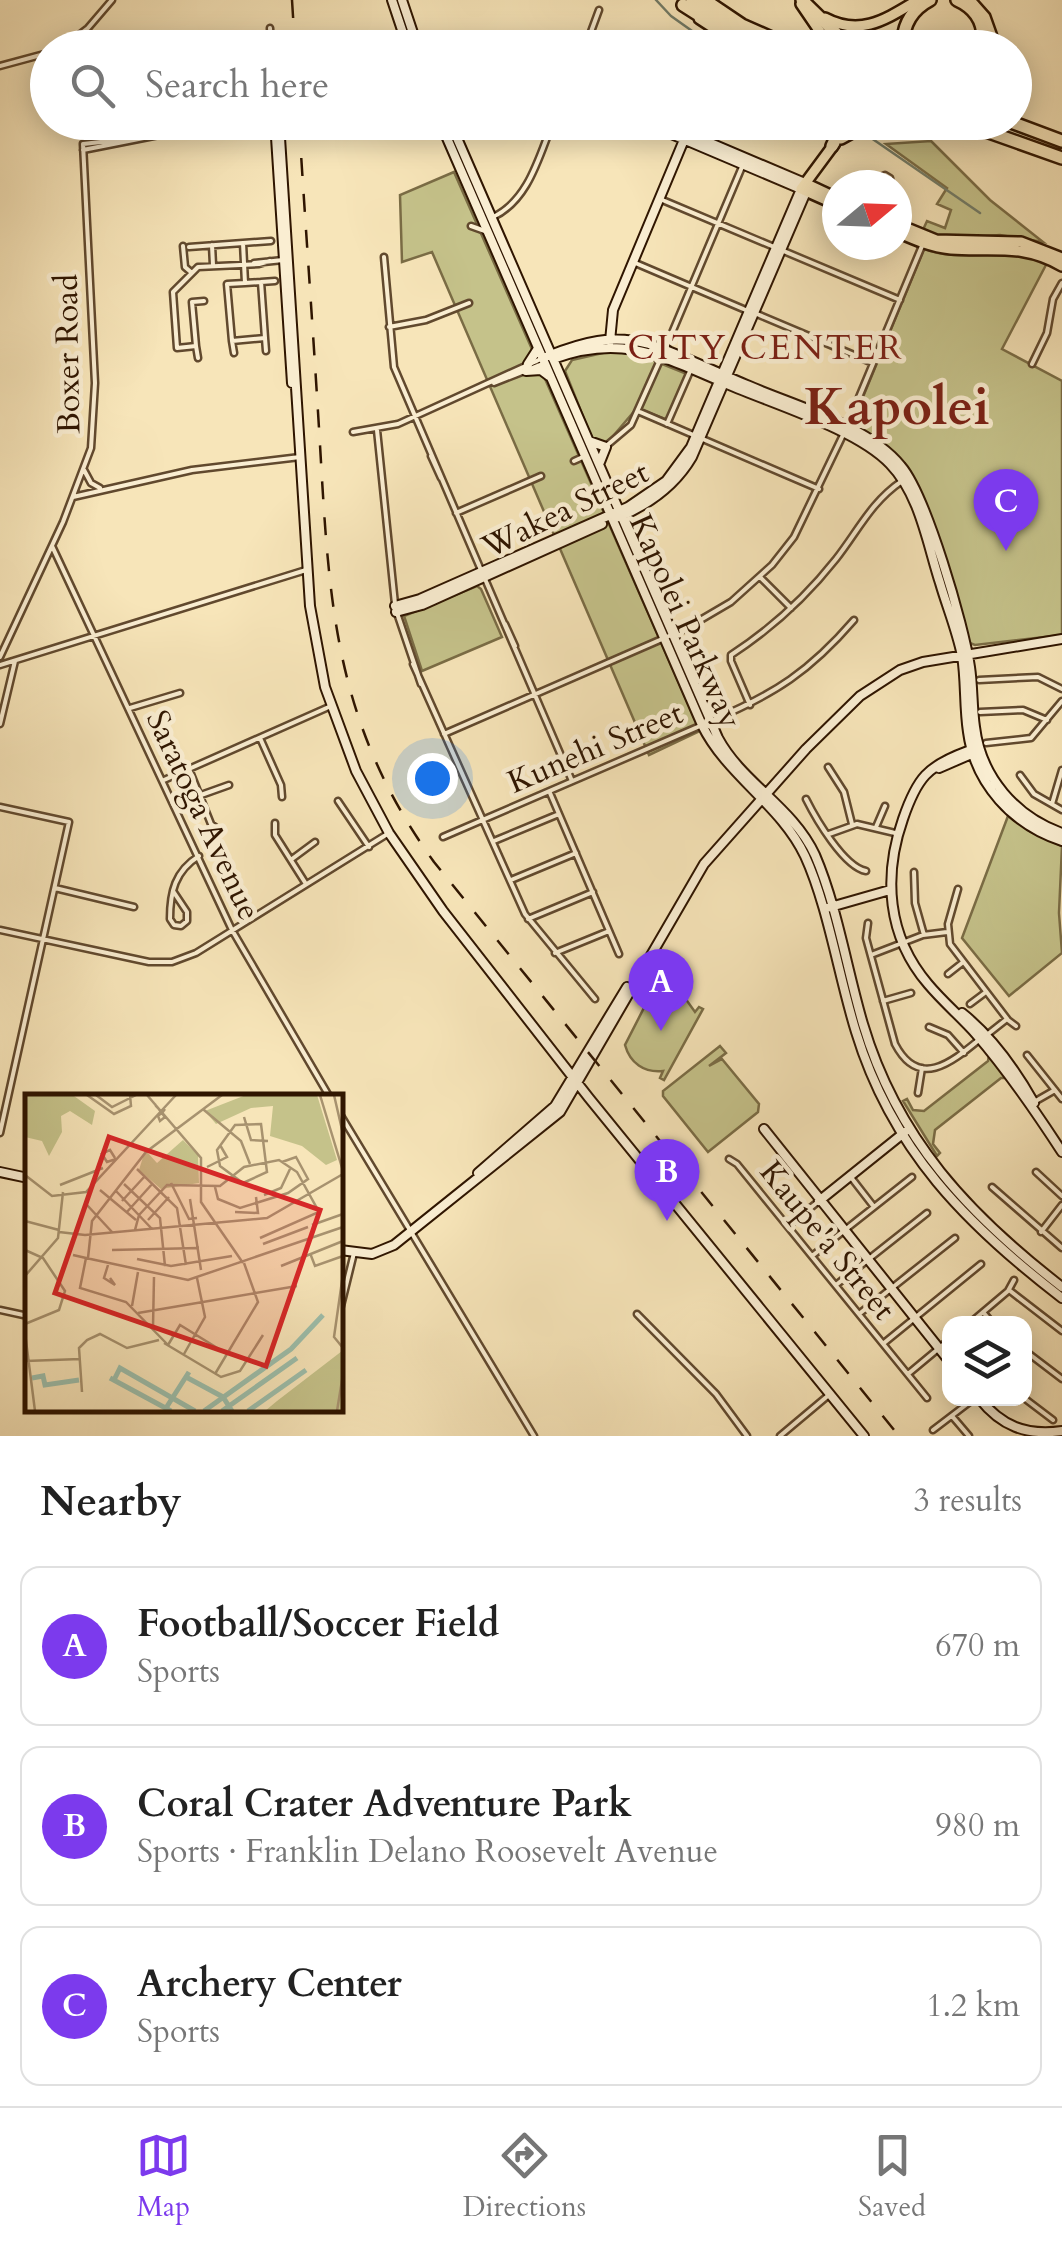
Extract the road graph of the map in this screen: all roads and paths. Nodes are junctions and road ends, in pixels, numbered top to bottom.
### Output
1 (112, 0) edge
2 (392, 0) edge
3 (402, 0) edge
4 (705, 0) edge
5 (802, 0) edge
6 (918, 0) edge
7 (930, 0) edge
8 (957, 0) edge
9 (970, 0) edge
10 (684, 2) edge
11 (599, 10) dead end
12 (85, 30) edge
13 (402, 30) edge
14 (412, 30) edge
15 (592, 30) edge
16 (722, 30) edge
17 (724, 30) edge
18 (736, 30) edge
19 (751, 30) edge
20 (820, 30) edge
21 (833, 30) edge
22 (904, 30) edge
23 (981, 30) edge
24 (990, 30) edge
25 (30, 58) edge
26 (0, 66) edge
27 (1032, 128) edge
28 (118, 140) edge
29 (125, 140) edge
30 (278, 140) edge
31 (278, 140) edge
32 (449, 140) edge
33 (458, 140) edge
34 (546, 140) edge
35 (685, 140) edge
36 (693, 140) edge
37 (839, 140) edge
38 (1011, 140) edge
39 (1022, 140) edge
40 (1062, 140) edge
41 (836, 142) joint
42 (83, 147) junction
43 (1062, 156) edge
44 (745, 161) junction
45 (804, 188) junction
46 (822, 195) edge
47 (660, 199) junction
48 (487, 206) junction
49 (506, 210) junction
50 (487, 219) junction
51 (718, 223) junction
52 (493, 232) junction
53 (912, 233) edge
54 (912, 236) edge
55 (924, 240) junction
56 (271, 242) dead end
57 (243, 243) junction
58 (992, 244) junction
59 (212, 245) junction
60 (779, 249) junction
61 (384, 257) dead end
62 (1062, 258) edge
63 (282, 260) junction
64 (633, 262) junction
65 (244, 264) junction
66 (213, 266) junction
67 (1062, 266) edge
68 (192, 273) junction
69 (275, 280) dead end
70 (261, 282) junction
71 (1062, 282) edge
72 (246, 283) junction
73 (692, 286) junction
74 (900, 300) junction
75 (204, 301) dead end
76 (469, 303) dead end
77 (752, 312) junction
78 (389, 327) junction
79 (265, 338) junction
80 (232, 341) junction
81 (610, 342) junction
82 (541, 343) junction
83 (196, 346) junction
84 (266, 351) dead end
85 (567, 351) junction
86 (234, 353) dead end
87 (663, 353) junction
88 (198, 358) dead end
89 (548, 359) junction
90 (873, 363) junction
91 (1032, 364) dead end
92 (729, 366) junction
93 (527, 367) junction
94 (691, 369) junction
95 (710, 373) junction
96 (554, 374) junction
97 (724, 379) junction
98 (738, 385) junction
99 (718, 394) junction
100 (296, 412) junction
101 (638, 412) junction
102 (415, 417) junction
103 (667, 424) junction
104 (377, 430) junction
105 (845, 430) junction
106 (353, 432) dead end
107 (699, 437) junction
108 (589, 441) junction
109 (606, 447) junction
110 (590, 454) junction
111 (300, 458) junction
112 (574, 461) dead end
113 (600, 466) junction
114 (84, 470) junction
115 (541, 476) dead end
116 (906, 478) junction
117 (820, 488) junction
118 (104, 489) junction
119 (73, 497) junction
120 (609, 500) junction
121 (633, 508) junction
122 (456, 513) junction
123 (616, 515) junction
124 (600, 522) junction
125 (622, 530) junction
126 (52, 546) junction
127 (306, 570) junction
128 (482, 573) junction
129 (760, 577) junction
130 (791, 608) junction
131 (396, 609) junction
132 (854, 620) dead end
133 (95, 635) junction
134 (668, 636) junction
135 (1062, 640) edge
136 (984, 650) junction
137 (964, 653) junction
138 (0, 657) edge
139 (947, 657) junction
140 (15, 661) junction
141 (0, 666) edge
142 (967, 668) junction
143 (980, 680) dead end
144 (1062, 689) edge
145 (180, 693) dead end
146 (535, 695) junction
147 (1062, 701) edge
148 (750, 705) junction
149 (331, 706) junction
150 (130, 708) junction
151 (980, 712) dead end
152 (1047, 720) junction
153 (706, 723) junction
154 (0, 724) edge
155 (444, 734) junction
156 (260, 738) junction
157 (980, 749) junction
158 (828, 767) dead end
159 (189, 769) junction
160 (1062, 770) edge
161 (1020, 775) dead end
162 (164, 780) junction
163 (572, 781) junction
164 (776, 782) junction
165 (229, 785) dead end
166 (549, 791) junction
167 (200, 795) junction
168 (762, 797) junction
169 (282, 798) dead end
170 (806, 799) dead end
171 (338, 802) dead end
172 (1052, 805) junction
173 (885, 806) dead end
174 (0, 807) edge
175 (776, 808) junction
176 (1062, 810) edge
177 (559, 814) junction
178 (746, 816) junction
179 (482, 820) junction
180 (275, 823) dead end
181 (852, 824) junction
182 (876, 827) junction
183 (219, 830) dead end
184 (389, 833) junction
185 (1062, 833) edge
186 (829, 834) junction
187 (898, 834) junction
188 (442, 837) dead end
189 (1062, 841) edge
190 (315, 842) dead end
191 (492, 842) junction
192 (369, 846) junction
193 (576, 853) junction
194 (199, 856) junction
195 (292, 859) junction
196 (866, 870) dead end
197 (914, 872) dead end
198 (509, 881) junction
199 (306, 884) junction
200 (55, 888) junction
201 (958, 889) dead end
202 (890, 890) junction
203 (172, 891) junction
204 (592, 892) junction
205 (134, 907) dead end
206 (826, 908) junction
207 (528, 919) junction
208 (868, 923) dead end
209 (0, 930) edge
210 (232, 930) junction
211 (610, 931) junction
212 (948, 932) junction
213 (924, 934) junction
214 (45, 940) junction
215 (903, 944) junction
216 (555, 954) junction
217 (619, 954) dead end
218 (871, 955) junction
219 (962, 963) junction
220 (948, 974) dead end
221 (986, 992) junction
222 (911, 993) dead end
223 (595, 999) dead end
224 (884, 1001) junction
225 (970, 1004) dead end
226 (1006, 1019) junction
227 (1016, 1026) dead end
228 (929, 1028) dead end
229 (983, 1038) junction
230 (964, 1052) junction
231 (1027, 1055) dead end
232 (922, 1068) junction
233 (573, 1077) junction
234 (1055, 1090) junction
235 (918, 1093) dead end
236 (328, 1094) edge
237 (589, 1098) junction
238 (1062, 1099) edge
239 (1032, 1104) junction
240 (342, 1117) edge
241 (554, 1118) junction
242 (764, 1130) dead end
243 (906, 1131) junction
244 (0, 1133) edge
245 (1062, 1152) edge
246 (729, 1159) dead end
247 (0, 1172) edge
248 (1036, 1172) dead end
249 (850, 1176) junction
250 (25, 1177) edge
251 (912, 1177) dead end
252 (992, 1187) dead end
253 (1062, 1196) edge
254 (819, 1201) junction
255 (1062, 1205) edge
256 (874, 1207) junction
257 (927, 1213) dead end
258 (424, 1222) junction
259 (788, 1226) junction
260 (844, 1232) junction
261 (1041, 1232) junction
262 (410, 1234) junction
263 (954, 1238) dead end
264 (1062, 1248) edge
265 (342, 1250) edge
266 (354, 1253) junction
267 (812, 1256) junction
268 (867, 1260) junction
269 (981, 1264) dead end
270 (1014, 1280) dead end
271 (836, 1285) junction
272 (1062, 1286) edge
273 (890, 1289) junction
274 (1009, 1290) junction
275 (1062, 1298) edge
276 (342, 1302) edge
277 (0, 1310) edge
278 (983, 1312) junction
279 (637, 1314) dead end
280 (858, 1314) junction
281 (25, 1315) edge
282 (978, 1316) edge
283 (986, 1316) edge
284 (914, 1318) junction
285 (1062, 1331) edge
286 (884, 1344) junction
287 (942, 1345) edge
288 (938, 1348) junction
289 (942, 1353) edge
290 (1032, 1356) edge
291 (908, 1374) junction
292 (1062, 1379) edge
293 (830, 1393) junction
294 (927, 1398) dead end
295 (1032, 1404) edge
296 (966, 1406) edge
297 (985, 1406) edge
298 (952, 1416) junction
299 (1053, 1420) dead end
300 (934, 1430) dead end
301 (1062, 1431) edge
302 (1051, 1435) edge
303 (534, 1436) edge
304 (748, 1436) edge
305 (780, 1436) edge
306 (864, 1436) edge
307 (968, 1436) edge

1 - 12 street
2 - 13 main road
3 - 14 main road
4 - 19 highway
5 - 6 main road
5 - 20 main road
5 - 21 highway
7 - 22 highway
8 - 23 highway
9 - 24 main road
10 - 16 highway
10 - 17 highway
10 - 18 highway
11 - 15 street
25 - 26 street
27 - 40 highway
28 - 42 street
29 - 42 street
30 - 63 main road
31 - 100 main road
32 - 50 main road, Kapolei Parkway
33 - 48 main road, Kapolei Parkway
34 - 49 street
35 - 47 main road
36 - 44 main road
37 - 41 highway
38 - 43 highway
39 - 43 highway
41 - 45 main road, Wakea Street
42 - 114 street, Boxer Road
44 - 45 main road
44 - 51 street
45 - 46 main road
45 - 60 main road, Wakea Street
47 - 51 street
47 - 64 main road
48 - 49 street
48 - 50 main road, Kapolei Parkway
49 - 50 street
49 - 52 street
50 - 52 main road, Kapolei Parkway
50 - 52 street
51 - 60 street
51 - 73 street
52 - 82 main road, Kapolei Parkway
53 - 55 main road
54 - 55 main road
55 - 58 main road
55 - 74 street
56 - 57 street
57 - 59 street
57 - 65 street
58 - 62 main road
58 - 67 main road
59 - 66 street
59 - 68 street
60 - 74 street
60 - 77 main road, Wakea Street
61 - 78 street
63 - 65 street
63 - 100 main road
64 - 73 street
64 - 81 main road
65 - 66 street
65 - 72 street
66 - 68 street
68 - 83 street
69 - 70 street
70 - 72 street
70 - 79 street
71 - 91 street
72 - 80 street
73 - 77 street
73 - 87 street
74 - 90 street
75 - 83 street
76 - 78 street
77 - 90 street
77 - 92 main road, Wakea Street
78 - 102 street
79 - 80 street
79 - 84 street
80 - 86 street
81 - 85 main road
81 - 87 main road
82 - 85 main road
82 - 89 main road, Kapolei Parkway
82 - 93 main road
83 - 88 street
85 - 89 main road
85 - 96 main road
87 - 94 main road
87 - 95 main road
87 - 101 street
89 - 93 street
89 - 96 main road, Kapolei Parkway
90 - 105 street
92 - 95 main road
92 - 97 main road, Wakea Street
92 - 98 main road
93 - 96 main road
93 - 102 street
94 - 95 main road
94 - 103 street
95 - 97 main road
95 - 99 main road
96 - 108 main road, Kapolei Parkway
96 - 110 main road, Kapolei Parkway
97 - 98 main road
97 - 99 main road, Wakea Street
98 - 99 main road
98 - 105 main road
99 - 107 main road, Wakea Street
100 - 111 main road
101 - 103 street
101 - 109 street
102 - 104 street
102 - 122 street
103 - 107 street
104 - 106 street
104 - 131 street
105 - 116 main road
105 - 117 street
107 - 117 street
107 - 121 main road, Wakea Street
108 - 109 main road
108 - 110 main road, Kapolei Parkway
109 - 110 street
109 - 113 main road
110 - 112 street
110 - 113 main road, Kapolei Parkway
110 - 120 main road, Kapolei Parkway
111 - 118 street
111 - 127 main road
113 - 120 main road, Kapolei Parkway
114 - 118 street
114 - 119 street, Boxer Road
115 - 122 street
116 - 130 street
116 - 137 main road
117 - 129 street
118 - 119 street
119 - 126 street, Boxer Road
120 - 121 main road
120 - 123 main road, Kapolei Parkway
120 - 124 main road
121 - 123 main road, Wakea Street
121 - 125 main road
122 - 128 street
123 - 124 main road, Wakea Street
123 - 125 main road, Kapolei Parkway
124 - 125 main road
124 - 128 main road, Wakea Street
125 - 134 main road, Kapolei Parkway
126 - 133 street, Saratoga Avenue
126 - 138 street, Boxer Road
127 - 133 street
127 - 149 main road
128 - 131 main road, Wakea Street
128 - 146 street
129 - 130 street
129 - 134 street
130 - 148 street
131 - 155 street
132 - 148 street, Kunehi Street
133 - 140 street
133 - 150 street, Saratoga Avenue
134 - 146 street
134 - 153 main road, Kapolei Parkway
135 - 136 main road
136 - 137 main road
136 - 142 main road
137 - 139 main road
137 - 142 main road
139 - 142 main road
139 - 164 main road
140 - 141 street
140 - 154 street
142 - 157 main road
143 - 144 street
145 - 150 street
146 - 155 street
146 - 163 street
147 - 152 street
148 - 153 street, Kunehi Street
149 - 156 street
149 - 184 main road
150 - 162 street, Saratoga Avenue
151 - 152 street
152 - 157 street
153 - 163 street, Kunehi Street
153 - 168 main road, Kapolei Parkway
155 - 179 street
156 - 159 street
156 - 169 street
157 - 185 main road
157 - 187 main road
157 - 189 main road
158 - 181 street
159 - 162 street
159 - 167 street
160 - 172 street
161 - 172 street
162 - 194 street, Saratoga Avenue
163 - 166 street, Kunehi Street
164 - 168 main road
164 - 175 main road
165 - 167 street
166 - 177 street
166 - 179 street, Kunehi Street
167 - 183 street
168 - 175 main road, Kapolei Parkway
168 - 178 main road
168 - 233 main road
170 - 186 street
171 - 192 street
172 - 176 street
173 - 182 street
174 - 200 street
175 - 178 main road
175 - 206 main road, Kapolei Parkway
177 - 191 street
177 - 193 street
178 - 233 main road
179 - 188 street, Kunehi Street
179 - 191 street
180 - 195 street
181 - 182 street
181 - 186 street
182 - 187 street
184 - 192 street
184 - 233 main road
186 - 196 street
187 - 202 main road
190 - 195 street
191 - 198 street
192 - 199 street
193 - 198 street
193 - 204 street
194 - 203 street
194 - 210 street, Saratoga Avenue
195 - 199 street
197 - 213 street
198 - 207 street
199 - 210 street
200 - 205 street
200 - 214 street
201 - 212 street
202 - 206 main road
202 - 215 main road
203 - 203 street
204 - 207 street
204 - 211 street
206 - 243 main road, Kapolei Parkway
207 - 216 street
208 - 218 street
209 - 214 street
210 - 214 street
210 - 236 street, Saratoga Avenue
211 - 216 street
211 - 217 street
212 - 213 street
212 - 219 street
213 - 215 street
214 - 244 street
215 - 218 street
215 - 229 main road
216 - 223 street
218 - 224 street
219 - 220 street
219 - 221 street
221 - 225 street
221 - 226 street
222 - 224 street
224 - 232 street
226 - 227 street
226 - 229 street
228 - 230 street
229 - 230 street
229 - 239 main road
230 - 232 street
231 - 234 street
232 - 235 street
233 - 237 main road
233 - 241 main road
233 - 258 main road
234 - 238 street
234 - 239 street
237 - 241 main road
237 - 293 main road
239 - 245 main road
240 - 262 street
241 - 258 main road
242 - 254 main road
243 - 249 main road
243 - 272 main road, Kapolei Parkway
243 - 275 main road, Kapolei Parkway
246 - 259 street, Kaupe'a Street
247 - 250 main road
248 - 253 street
249 - 254 main road
249 - 256 street
251 - 256 street
252 - 261 street
254 - 259 street
254 - 260 main road
255 - 261 street
256 - 260 street
257 - 268 street
258 - 262 main road
259 - 267 street, Kaupe'a Street
260 - 267 street
260 - 268 main road
261 - 264 street
262 - 266 main road
262 - 303 street
263 - 273 street
265 - 266 main road
266 - 276 street
267 - 271 street, Kaupe'a Street
268 - 271 street
268 - 273 main road
269 - 284 street
270 - 274 street
271 - 280 street, Kaupe'a Street
273 - 280 street
273 - 284 main road
274 - 278 street
274 - 285 street
277 - 281 street
278 - 282 street
278 - 283 street
279 - 304 street
280 - 286 street, Kaupe'a Street
284 - 286 street
284 - 288 main road
286 - 291 street, Kaupe'a Street
287 - 288 street
288 - 289 main road
288 - 291 street
290 - 292 street
291 - 294 street, Kaupe'a Street
293 - 305 street
293 - 306 main road
295 - 299 street
296 - 298 street
297 - 302 main road
298 - 300 street
298 - 307 street
301 - 302 main road

